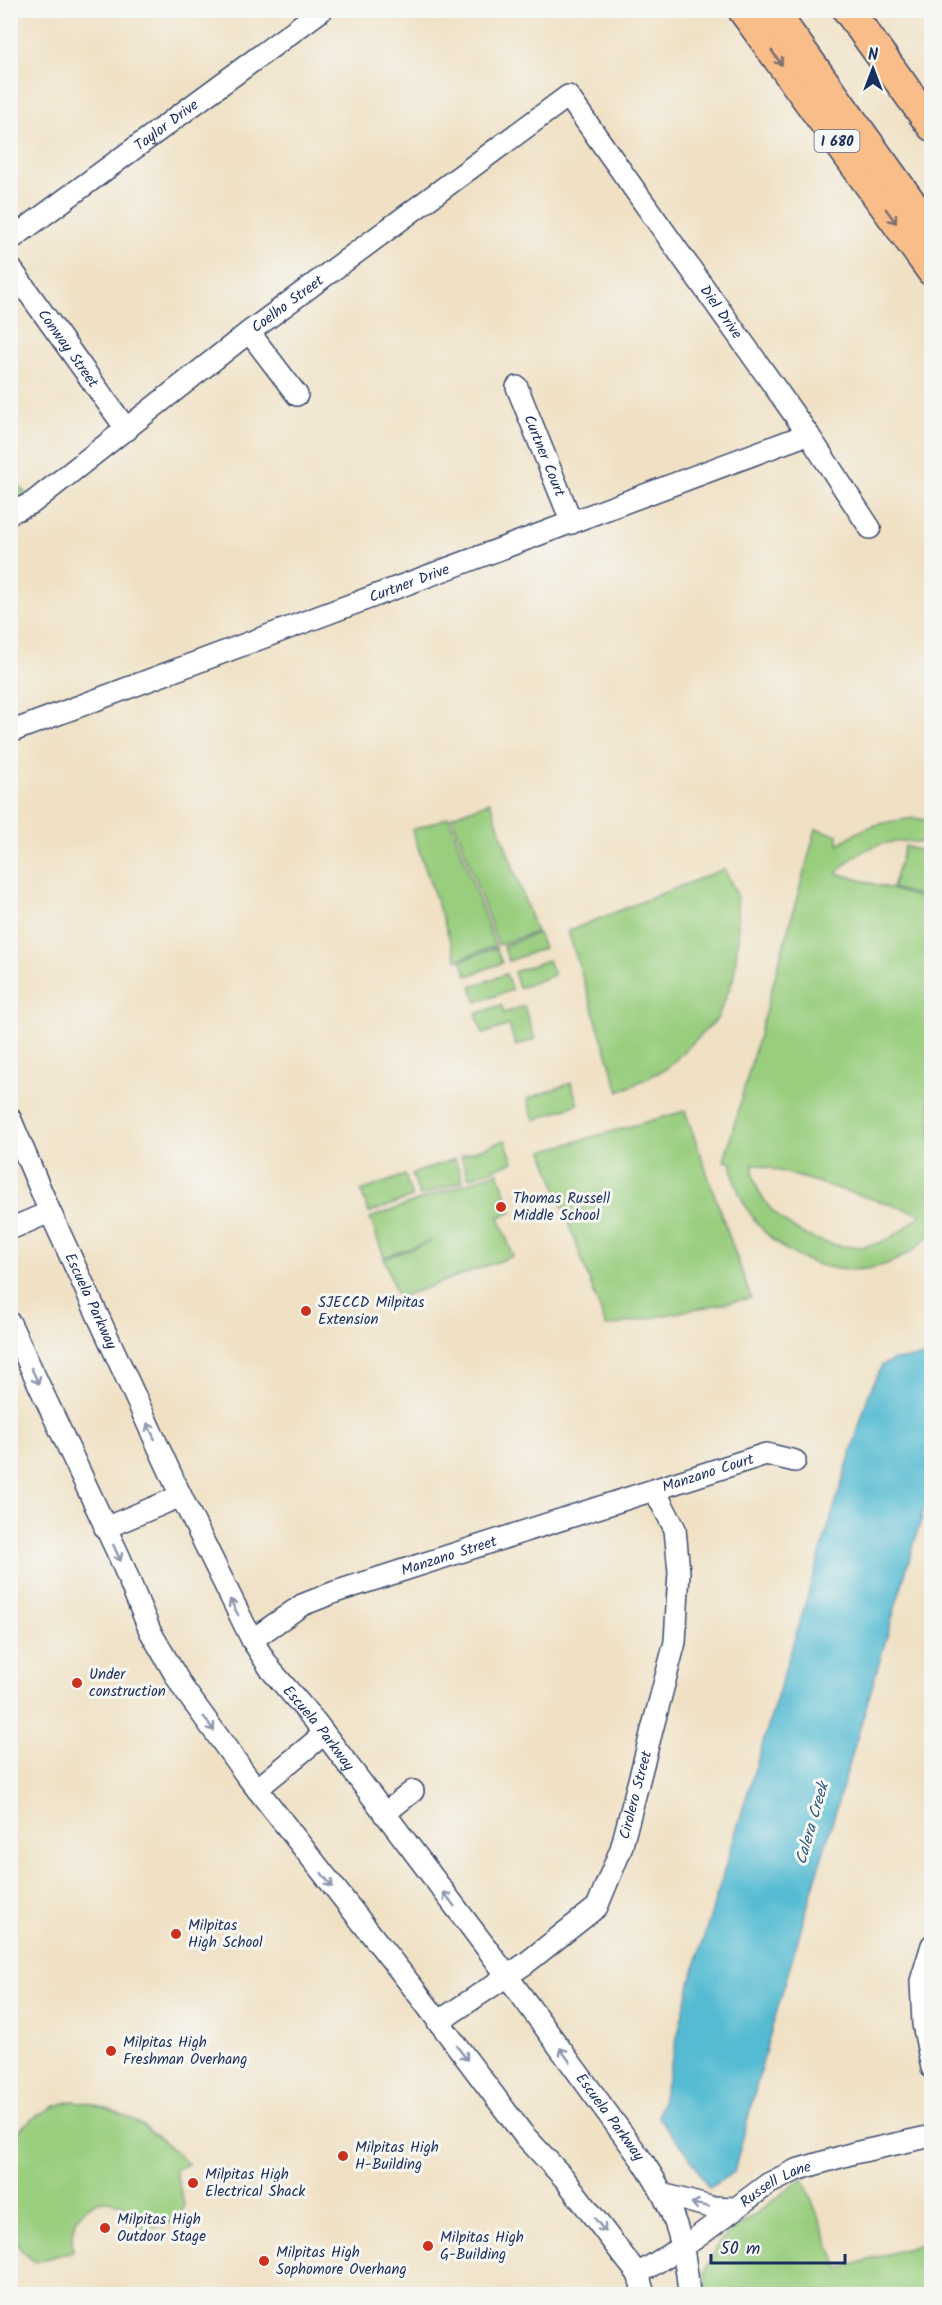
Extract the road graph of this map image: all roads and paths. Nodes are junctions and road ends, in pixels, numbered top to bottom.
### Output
1 (322, 10) edge
2 (743, 10) edge
3 (772, 10) edge
4 (848, 10) edge
5 (568, 96) joint
6 (932, 126) edge
7 (932, 232) edge
8 (10, 240) edge
9 (10, 267) edge
10 (932, 271) edge
11 (249, 332) junction
12 (517, 387) dead end
13 (297, 395) dead end
14 (127, 430) junction
15 (808, 434) junction
16 (10, 513) edge
17 (572, 523) junction
18 (870, 528) dead end
19 (10, 732) edge
20 (10, 1118) edge
21 (50, 1212) junction
22 (10, 1229) edge
23 (10, 1323) edge
24 (795, 1461) dead end
25 (655, 1491) junction
26 (181, 1496) junction
27 (105, 1528) junction
28 (252, 1640) junction
29 (324, 1734) junction
30 (257, 1789) junction
31 (413, 1791) dead end
32 (384, 1814) junction
33 (932, 1945) edge
34 (506, 1975) junction
35 (438, 2022) junction
36 (932, 2068) edge
37 (932, 2136) edge
38 (666, 2195) junction
39 (735, 2208) junction
40 (684, 2246) junction
41 (638, 2274) junction
42 (644, 2295) edge
43 (689, 2295) edge

1 - 8 street, Taylor Drive
2 -> 10 highway, I 680
3 - 7 highway, I 680
4 - 6 highway
5 - 11 street, Coelho Street
5 - 15 street, Diel Drive
9 - 14 street, Conway Street
11 - 13 street
11 - 14 street, Coelho Street
12 - 17 street, Curtner Court
14 - 16 street, Coelho Street
15 - 17 street, Curtner Drive
15 - 18 street, Diel Drive
17 - 19 street, Curtner Drive
20 - 21 street, Escuela Parkway
21 - 22 street
26 -> 21 street, Escuela Parkway
23 -> 27 street
24 - 25 street, Manzano Court
25 - 28 street, Manzano Street
25 - 34 street, Cirolero Street
26 - 27 street
28 -> 26 street, Escuela Parkway
27 -> 30 street
28 - 29 street, Escuela Parkway
29 - 30 street
29 - 32 street, Escuela Parkway
30 -> 35 street
31 - 32 street
34 -> 32 street, Escuela Parkway
33 - 36 street
34 - 35 street, Cirolero Street
38 -> 34 street, Escuela Parkway
35 -> 41 street
37 - 39 street, Russell Lane
39 -> 38 street
38 - 40 street, Escuela Parkway
39 - 40 street, Russell Lane
40 - 41 street, Russell Lane
40 - 43 street, Escuela Parkway
41 - 42 street

